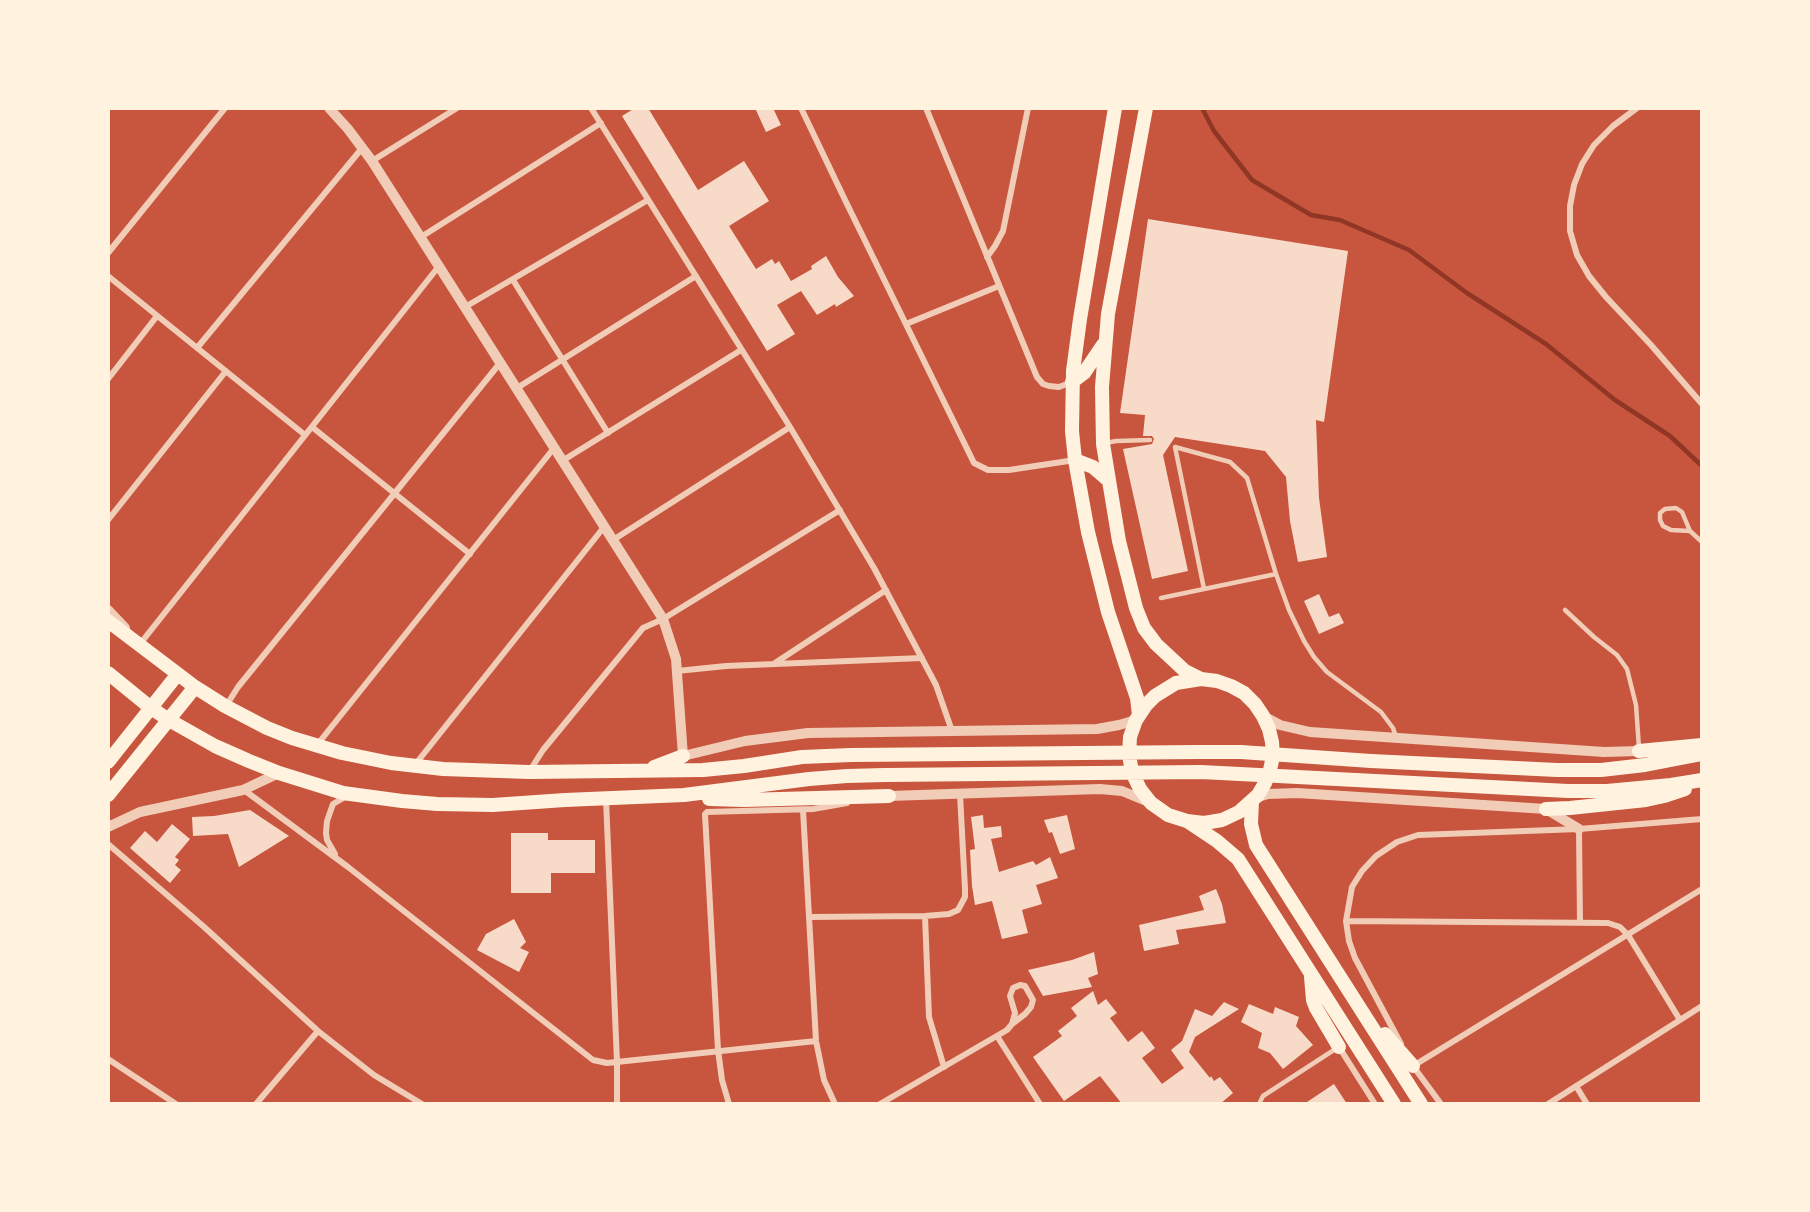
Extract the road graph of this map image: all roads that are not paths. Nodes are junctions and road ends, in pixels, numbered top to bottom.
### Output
1 (225, 108) edge
2 (328, 108) edge
3 (457, 108) edge
4 (591, 108) edge
5 (801, 108) edge
6 (926, 108) edge
7 (1028, 108) edge
8 (1115, 108) edge
9 (1146, 108) edge
10 (1636, 108) edge
11 (601, 123) junction
12 (363, 147) junction
13 (372, 161) junction
14 (648, 200) junction
15 (421, 237) junction
16 (108, 253) edge
17 (987, 257) junction
18 (439, 266) junction
19 (108, 276) edge
20 (696, 276) junction
21 (513, 280) junction
22 (999, 286) junction
23 (465, 307) junction
24 (157, 316) junction
25 (906, 324) junction
26 (1106, 342) junction
27 (197, 348) junction
28 (741, 350) junction
29 (562, 360) junction
30 (500, 363) junction
31 (226, 371) junction
32 (108, 379) edge
33 (1072, 382) junction
34 (517, 388) junction
35 (1702, 404) edge
36 (312, 427) junction
37 (790, 428) junction
38 (608, 433) junction
39 (305, 435) junction
40 (1150, 440) dead end
41 (1103, 444) junction
42 (554, 448) junction
43 (1075, 460) junction
44 (562, 461) junction
45 (1108, 480) junction
46 (394, 493) junction
47 (840, 510) junction
48 (108, 520) edge
49 (604, 527) junction
50 (1690, 531) junction
51 (613, 540) junction
52 (1702, 542) edge
53 (470, 554) junction
54 (1276, 574) junction
55 (1204, 589) junction
56 (886, 590) junction
57 (1161, 598) dead end
58 (108, 610) edge
59 (1565, 610) dead end
60 (663, 620) junction
61 (108, 621) edge
62 (140, 644) junction
63 (922, 658) junction
64 (774, 663) junction
65 (677, 671) junction
66 (108, 673) edge
67 (177, 675) junction
68 (1201, 679) junction
69 (195, 687) junction
70 (225, 706) junction
71 (151, 708) junction
72 (1263, 716) junction
73 (1137, 717) junction
74 (169, 720) junction
75 (952, 731) junction
76 (1397, 739) junction
77 (1702, 745) edge
78 (317, 746) junction
79 (1640, 751) junction
80 (1702, 754) edge
81 (683, 756) junction
82 (108, 762) edge
83 (414, 766) junction
84 (646, 770) junction
85 (529, 772) junction
86 (279, 773) junction
87 (1702, 780) edge
88 (243, 790) junction
89 (960, 794) junction
90 (108, 795) edge
91 (356, 795) junction
92 (684, 795) junction
93 (889, 796) junction
94 (606, 798) junction
95 (1254, 800) junction
96 (1151, 803) junction
97 (1546, 809) junction
98 (803, 810) junction
99 (1702, 819) edge
100 (1187, 821) junction
101 (108, 826) edge
102 (1579, 829) junction
103 (108, 844) edge
104 (339, 860) junction
105 (1702, 889) edge
106 (925, 916) junction
107 (809, 917) junction
108 (1346, 921) junction
109 (1580, 923) junction
110 (1628, 935) junction
111 (1311, 975) junction
112 (1343, 982) junction
113 (1702, 1006) edge
114 (1680, 1020) junction
115 (1012, 1024) junction
116 (318, 1031) junction
117 (997, 1035) junction
118 (816, 1041) junction
119 (1339, 1047) junction
120 (718, 1050) junction
121 (108, 1059) edge
122 (618, 1062) junction
123 (1413, 1066) junction
124 (944, 1067) junction
125 (1576, 1086) junction
126 (176, 1104) edge
127 (256, 1104) edge
128 (422, 1104) edge
129 (617, 1104) edge
130 (729, 1104) edge
131 (835, 1104) edge
132 (880, 1104) edge
133 (1040, 1104) edge
134 (1259, 1104) edge
135 (1375, 1104) edge
136 (1394, 1104) edge
137 (1421, 1104) edge
138 (1441, 1104) edge
139 (1548, 1104) edge
140 (1587, 1104) edge

1 - 16 street
2 - 12 street
3 - 13 street
4 - 11 street
5 - 25 street
6 - 17 street
7 - 17 street
8 - 33 main road
9 - 26 main road
10 - 35 street
11 - 14 street
11 - 15 street
12 - 13 street
12 - 27 street
13 - 15 street
14 - 20 street
14 - 21 street
15 - 18 street
17 - 22 street
18 - 23 street
18 - 36 street
19 - 24 street
20 - 28 street
20 - 29 street
21 - 23 street
21 - 29 street
22 - 25 street
22 - 33 street
23 - 30 street
24 - 27 street
24 - 32 street
25 - 43 street
26 - 33 main road
26 - 41 main road
27 - 31 street
28 - 37 street
28 - 38 street
29 - 34 street
29 - 38 street
30 - 34 street
30 - 46 street
31 - 39 street
31 - 48 street
33 - 43 main road
34 - 42 street
36 - 39 street
36 - 46 street
37 - 47 street
37 - 51 street
38 - 44 street
39 - 62 street
40 - 41 lane
41 - 45 main road
42 - 44 street
42 - 53 street
43 - 45 main road
43 - 73 main road
44 - 49 street
45 - 68 main road
46 - 53 street
46 - 70 street
47 - 56 street
47 - 60 street
49 - 51 street
49 - 83 street
50 - 50 lane
50 - 52 lane
51 - 60 street
53 - 78 street
54 - 55 lane
54 - 55 lane
54 - 76 lane
55 - 57 lane
56 - 63 street
56 - 64 street
58 - 62 street
59 - 79 lane
60 - 65 street
60 - 85 street
61 - 62 main road
62 - 67 main road
63 - 64 street
63 - 75 street
64 - 65 street
65 - 81 street
66 - 71 main road
67 - 69 main road
67 - 71 main road
68 - 72 main road
68 - 73 main road
69 - 70 main road
69 - 74 main road
70 - 78 main road
71 - 74 main road
71 - 82 main road
72 - 76 street
72 - 95 main road
73 - 75 street
73 - 96 main road
74 - 86 main road
74 - 90 main road
75 - 81 street
76 - 79 street
77 - 79 main road
78 - 83 main road
80 - 84 main road
81 - 84 main road
83 - 85 main road
84 - 85 main road
86 - 88 street
86 - 91 main road
87 - 92 main road
87 - 97 main road
88 - 101 street
88 - 104 street
89 - 93 street
89 - 96 street
89 - 106 street
91 - 94 main road
91 - 104 street
92 - 93 main road
92 - 94 main road
93 - 98 street
94 - 122 street
95 - 97 street
95 - 100 main road
95 - 112 main road
96 - 100 main road
97 - 102 street
98 - 107 street
98 - 120 street
99 - 102 street
100 - 111 main road
102 - 108 street
102 - 109 street
103 - 116 street
104 - 122 street
105 - 110 street
106 - 107 street
106 - 124 street
107 - 118 street
108 - 109 street
108 - 123 street
109 - 110 street
110 - 114 street
110 - 123 street
111 - 119 main road
111 - 136 main road
112 - 123 main road
112 - 137 main road
113 - 114 street
114 - 125 street
115 - 115 street
115 - 117 street
116 - 127 street
116 - 128 street
117 - 124 street
117 - 133 street
118 - 120 street
118 - 131 street
119 - 134 lane
119 - 135 street
120 - 122 street
120 - 130 street
121 - 126 street
122 - 129 street
123 - 138 street
124 - 132 street
125 - 139 street
125 - 140 street

